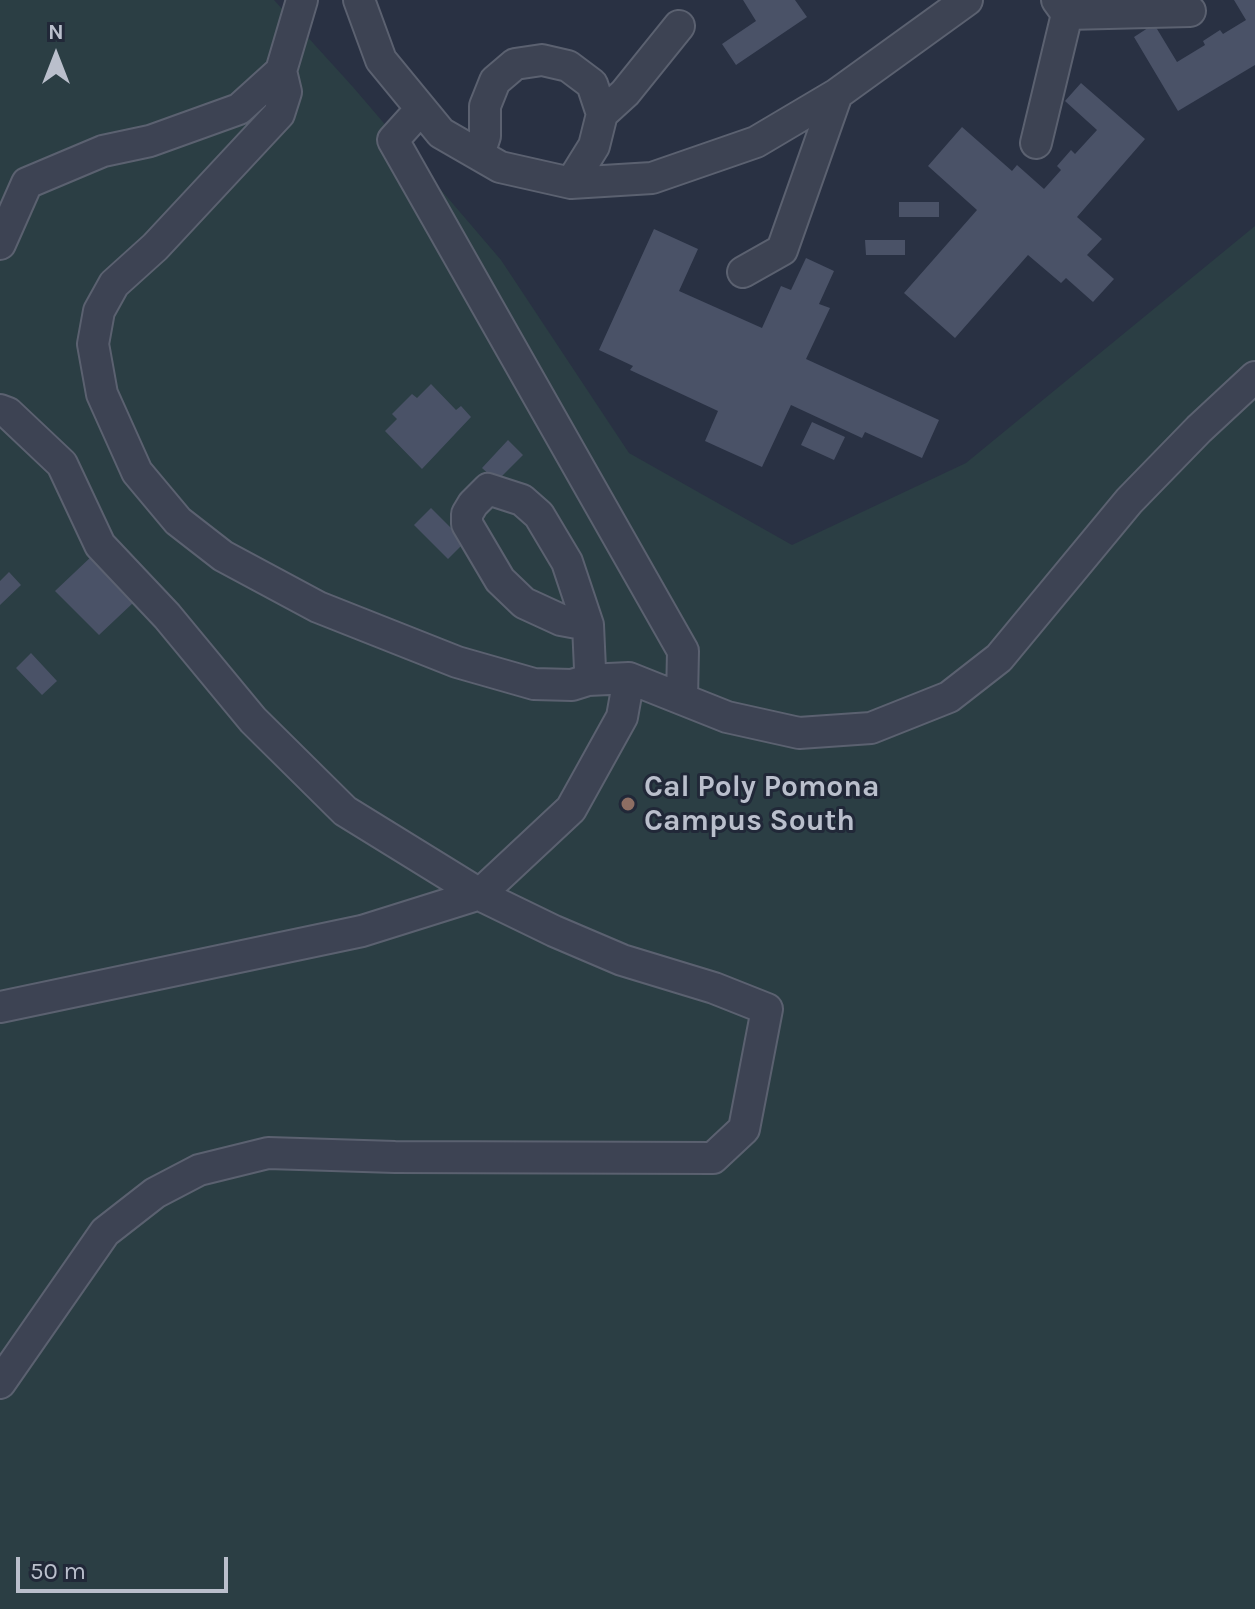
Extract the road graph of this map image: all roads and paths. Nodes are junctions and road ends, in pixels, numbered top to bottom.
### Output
1 (302, 0) edge
2 (359, 0) edge
3 (967, 0) edge
4 (1062, 7) edge
5 (1190, 11) dead end
6 (679, 26) dead end
7 (281, 71) junction
8 (837, 94) junction
9 (421, 109) junction
10 (602, 114) junction
11 (1036, 143) dead end
12 (479, 154) junction
13 (571, 183) junction
14 (10, 203) edge
15 (0, 244) edge
16 (743, 272) dead end
17 (1255, 377) edge
18 (0, 410) edge
19 (588, 625) junction
20 (629, 678) junction
21 (588, 680) junction
22 (682, 699) junction
23 (480, 894) junction
24 (0, 1007) edge
25 (0, 1383) edge

1 - 7 street
2 - 9 street
3 - 8 street
4 - 5 street
4 - 11 street
6 - 10 street
7 - 14 street
7 - 21 street
8 - 13 street
8 - 16 street
9 - 12 street
9 - 22 street
10 - 12 street
10 - 13 street
12 - 13 street
14 - 15 street
17 - 22 street
18 - 23 street
19 - 19 street
19 - 21 street
20 - 21 street
20 - 22 street
20 - 23 street
23 - 24 street
23 - 25 street

